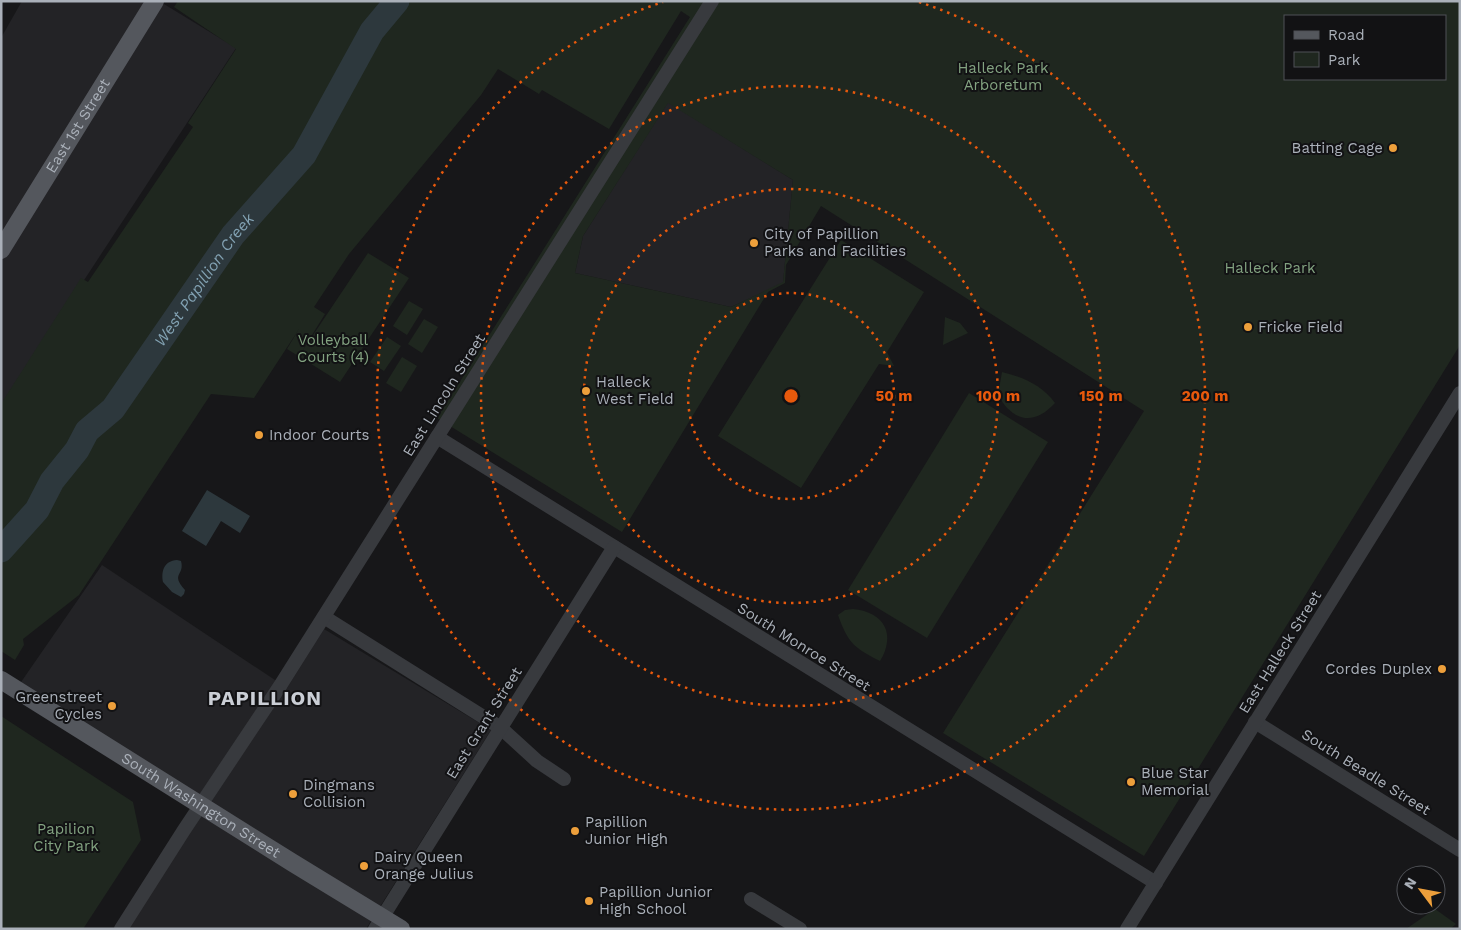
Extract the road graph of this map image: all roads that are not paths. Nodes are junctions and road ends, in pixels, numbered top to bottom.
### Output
1 (156, 1) edge
2 (712, 1) edge
3 (1, 250) edge
4 (1460, 393) edge
5 (437, 437) junction
6 (614, 547) junction
7 (324, 617) junction
8 (1, 680) edge
9 (1255, 722) junction
10 (501, 728) junction
11 (564, 778) dead end
12 (200, 805) junction
13 (1460, 850) edge
14 (1156, 883) junction
15 (751, 899) dead end
16 (379, 923) edge
17 (121, 929) edge
18 (402, 929) edge
19 (800, 929) edge
20 (1127, 929) edge

1 - 3 main road, East 1st Street
2 - 5 street, East Lincoln Street
4 - 9 street, East Halleck Street
5 - 6 street, South Monroe Street
5 - 7 street, East Lincoln Street
6 - 10 street, East Grant Street
6 - 14 street, South Monroe Street
7 - 10 street
7 - 12 street, East Lincoln Street
8 - 12 main road, South Washington Street
9 - 13 street, South Beadle Street
9 - 14 street, East Halleck Street
10 - 11 street
10 - 16 street, East Grant Street
12 - 16 main road, South Washington Street
12 - 17 street, East Lincoln Street
14 - 20 street, East Halleck Street
15 - 19 street
16 - 18 main road, South Washington Street

